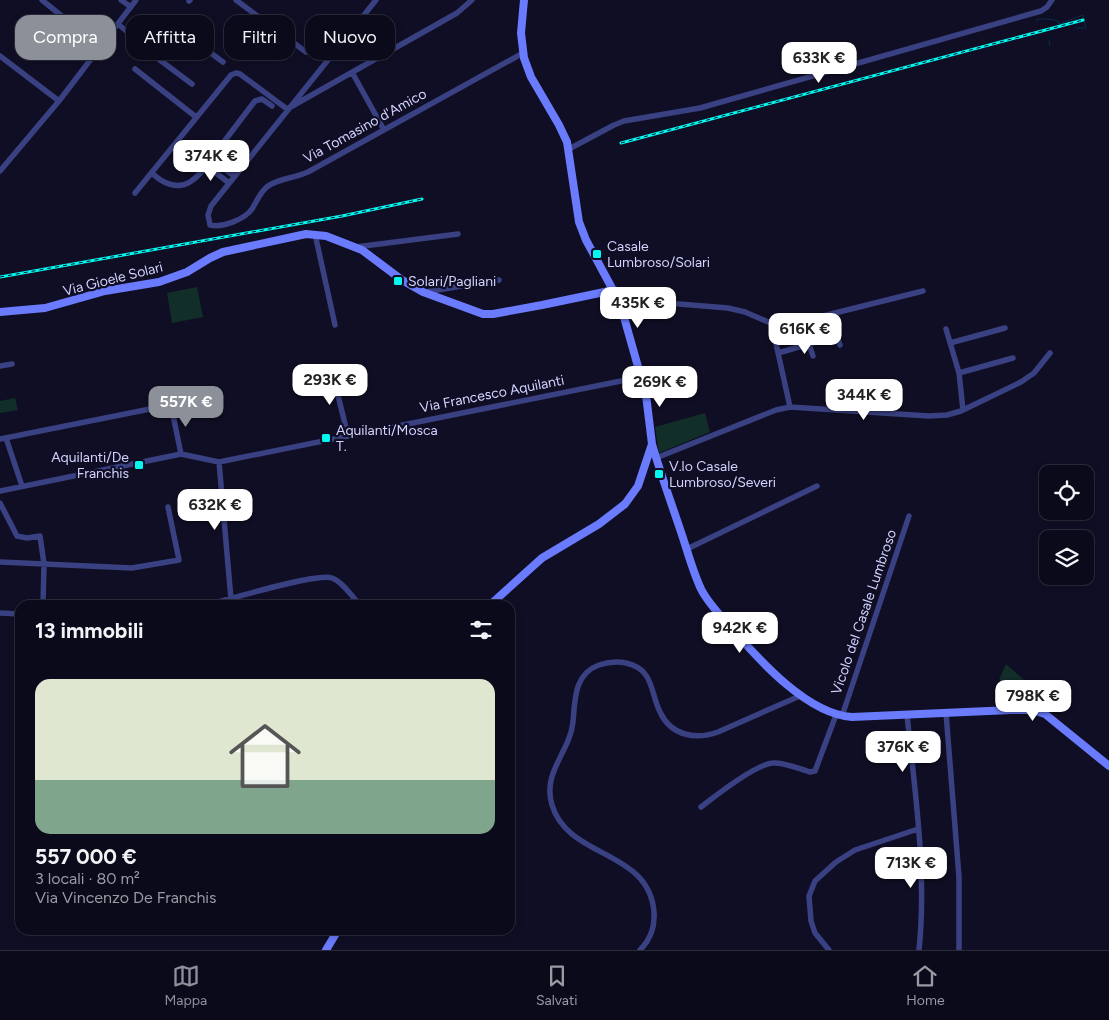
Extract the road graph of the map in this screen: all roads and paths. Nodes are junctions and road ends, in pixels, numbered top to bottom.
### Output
1 (42, 0) edge
2 (121, 0) edge
3 (136, 0) edge
4 (236, 0) edge
5 (376, 0) edge
6 (472, 0) edge
7 (524, 0) edge
8 (1052, 0) edge
9 (131, 7) junction
10 (61, 15) edge
11 (118, 24) junction
12 (116, 27) edge
13 (126, 31) edge
14 (305, 51) edge
15 (523, 53) junction
16 (214, 55) edge
17 (0, 56) edge
18 (90, 60) edge
19 (159, 60) edge
20 (223, 62) dead end
21 (135, 69) dead end
22 (353, 74) junction
23 (192, 84) dead end
24 (59, 101) junction
25 (272, 106) dead end
26 (287, 109) junction
27 (196, 117) junction
28 (384, 130) junction
29 (569, 149) junction
30 (211, 159) junction
31 (206, 165) junction
32 (0, 171) edge
33 (152, 174) junction
34 (234, 176) junction
35 (229, 183) junction
36 (135, 193) dead end
37 (315, 234) junction
38 (458, 234) dead end
39 (356, 247) junction
40 (499, 280) dead end
41 (614, 290) junction
42 (923, 291) dead end
43 (423, 292) junction
44 (618, 299) junction
45 (0, 312) edge
46 (335, 325) dead end
47 (775, 325) junction
48 (1005, 328) dead end
49 (946, 329) dead end
50 (800, 332) dead end
51 (950, 343) junction
52 (807, 344) junction
53 (840, 345) dead end
54 (778, 353) junction
55 (1050, 353) dead end
56 (813, 356) dead end
57 (1013, 358) dead end
58 (12, 364) dead end
59 (0, 366) edge
60 (332, 371) dead end
61 (959, 373) junction
62 (641, 377) junction
63 (214, 396) dead end
64 (171, 405) junction
65 (790, 407) junction
66 (963, 410) junction
67 (348, 436) junction
68 (3, 438) edge
69 (652, 444) junction
70 (181, 454) junction
71 (656, 458) junction
72 (219, 462) junction
73 (22, 486) junction
74 (817, 486) dead end
75 (0, 491) edge
76 (0, 503) edge
77 (168, 508) dead end
78 (909, 516) dead end
79 (687, 549) junction
80 (0, 562) edge
81 (44, 564) junction
82 (231, 599) junction
83 (42, 600) edge
84 (227, 600) edge
85 (355, 600) edge
86 (496, 600) edge
87 (0, 614) edge
88 (15, 614) edge
89 (802, 695) junction
90 (946, 713) junction
91 (907, 714) junction
92 (839, 715) junction
93 (1109, 766) edge
94 (701, 807) dead end
95 (918, 829) junction
96 (335, 935) edge
97 (326, 950) edge
98 (640, 950) edge
99 (829, 950) edge
100 (919, 950) edge
101 (959, 950) edge

1 - 10 street
2 - 9 street
3 - 9 street
4 - 14 street
5 - 26 street
6 - 22 street
7 - 15 street, Vicolo del Casale Lumbroso
8 - 29 street
9 - 11 street
11 - 12 street
11 - 13 street
15 - 28 street, Via Tomasino d'Amico
15 - 29 street, Vicolo del Casale Lumbroso
16 - 20 street
17 - 24 street
18 - 24 street
19 - 23 street
21 - 27 street
22 - 26 street
22 - 28 street
24 - 32 street
25 - 30 street
26 - 27 street
26 - 34 street
27 - 33 street
28 - 35 street, Via Tomasino d'Amico
29 - 41 street, Vicolo del Casale Lumbroso
30 - 31 street
30 - 34 street
31 - 33 street
31 - 35 street
33 - 36 street
34 - 35 street
37 - 39 street, Via Gioele Solari
37 - 45 street, Via Gioele Solari
37 - 46 street
38 - 39 street
39 - 43 street, Via Gioele Solari
40 - 43 street
41 - 43 street, Via Gioele Solari
41 - 44 street, Vicolo del Casale Lumbroso
42 - 47 street
44 - 47 street
44 - 62 street, Vicolo del Casale Lumbroso
47 - 54 street
48 - 51 street
49 - 51 street
50 - 52 street
51 - 61 street
52 - 53 street
52 - 54 street
52 - 56 street
54 - 65 street
55 - 66 street
57 - 61 street
58 - 59 street
60 - 67 street
61 - 66 street
62 - 67 street, Via Francesco Aquilanti
62 - 69 street, Vicolo del Casale Lumbroso
63 - 64 street
64 - 68 street
64 - 70 street
65 - 66 street
65 - 71 street
67 - 72 street, Via Francesco Aquilanti
68 - 73 street
69 - 71 street, Vicolo del Casale Lumbroso
69 - 86 street
70 - 72 street, Via Francesco Aquilanti
70 - 73 street, Via Francesco Aquilanti
71 - 79 street, Vicolo del Casale Lumbroso
72 - 82 street
73 - 75 street, Via Francesco Aquilanti
74 - 79 street
76 - 81 street
77 - 81 street
78 - 92 street, Vicolo del Casale Lumbroso
79 - 89 street, Vicolo del Casale Lumbroso
80 - 81 street
81 - 83 street
82 - 84 street
82 - 85 street
87 - 88 street
89 - 92 street, Vicolo del Casale Lumbroso
89 - 98 street
90 - 91 street, Vicolo del Casale Lumbroso
90 - 93 street, Vicolo del Casale Lumbroso
90 - 101 street
91 - 92 street, Vicolo del Casale Lumbroso
91 - 95 street
92 - 94 street
95 - 99 street
95 - 100 street
96 - 97 street

